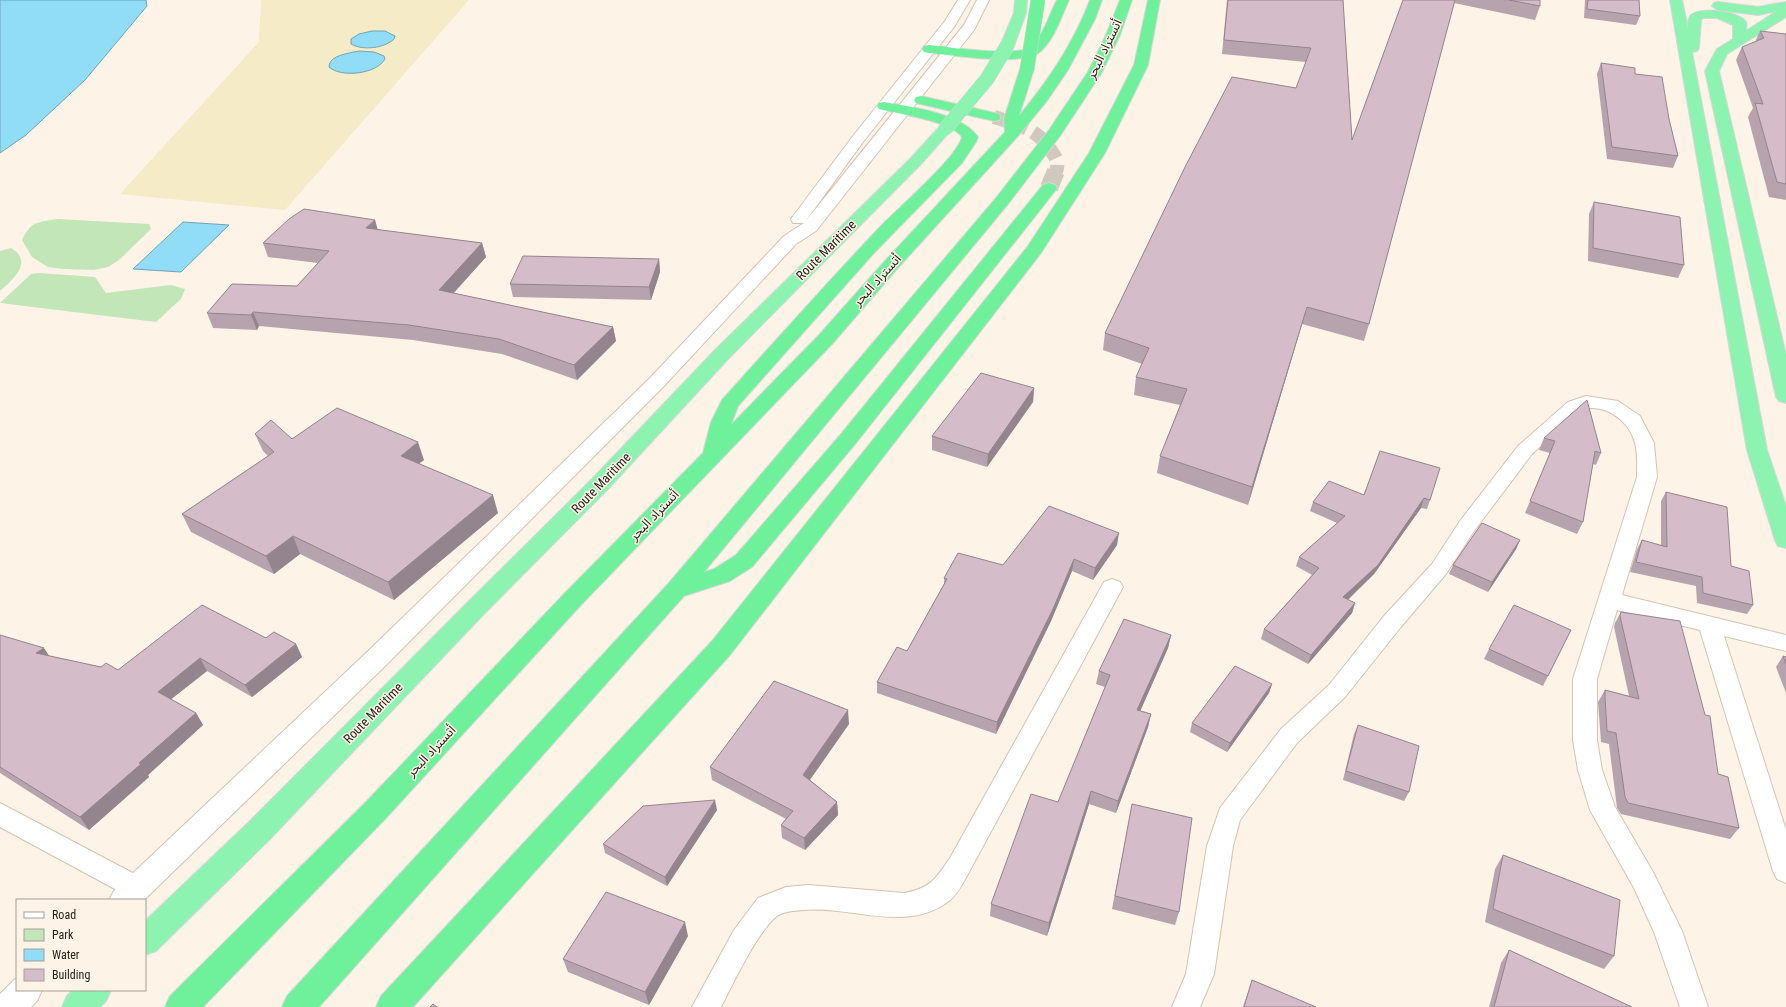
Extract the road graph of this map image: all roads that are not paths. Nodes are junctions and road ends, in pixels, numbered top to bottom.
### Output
1 (964, 0) edge
2 (983, 0) edge
3 (1021, 0) edge
4 (1038, 0) edge
5 (1063, 0) edge
6 (1096, 0) edge
7 (1126, 0) edge
8 (1154, 0) edge
9 (1676, 0) edge
10 (1703, 2) dead end
11 (1786, 6) edge
12 (1786, 11) edge
13 (1739, 41) junction
14 (929, 49) junction
15 (950, 51) junction
16 (1688, 74) junction
17 (889, 100) junction
18 (907, 104) junction
19 (994, 117) tunnel mouth
20 (1013, 133) junction
21 (1049, 188) tunnel mouth
22 (790, 240) junction
23 (1786, 394) edge
24 (713, 455) junction
25 (1786, 540) edge
26 (1112, 587) dead end
27 (676, 590) junction
28 (1609, 600) junction
29 (1709, 624) junction
30 (1786, 643) edge
31 (0, 814) edge
32 (1786, 871) edge
33 (130, 894) edge
34 (146, 940) edge
35 (25, 991) edge
36 (94, 991) edge
37 (9, 1007) edge
38 (78, 1007) edge
39 (181, 1007) edge
40 (298, 1007) edge
41 (392, 1007) edge
42 (706, 1007) edge
43 (1186, 1007) edge
44 (1694, 1007) edge

1 - 14 street
2 - 15 street
3 - 34 highway, Route Maritime, bridge
4 - 20 highway, bridge
5 - 15 highway
6 - 20 highway, أتستراد البحر
7 - 27 highway, أتستراد البحر
8 - 41 highway
9 - 16 highway
10 - 11 highway
12 - 13 highway
13 - 16 highway
13 - 23 highway
14 - 15 highway
14 - 17 street
15 - 18 street
16 - 25 highway
17 - 18 highway
17 - 22 street
18 - 19 highway
18 - 22 street
18 - 24 highway
20 - 24 highway, أتستراد البحر
21 - 27 highway
22 - 33 street
24 - 39 highway, أتستراد البحر
26 - 42 street
27 - 40 highway, أتستراد البحر
28 - 29 street
28 - 43 street
28 - 44 street
29 - 30 street
29 - 32 street
31 - 33 street
35 - 37 street
36 - 38 highway

